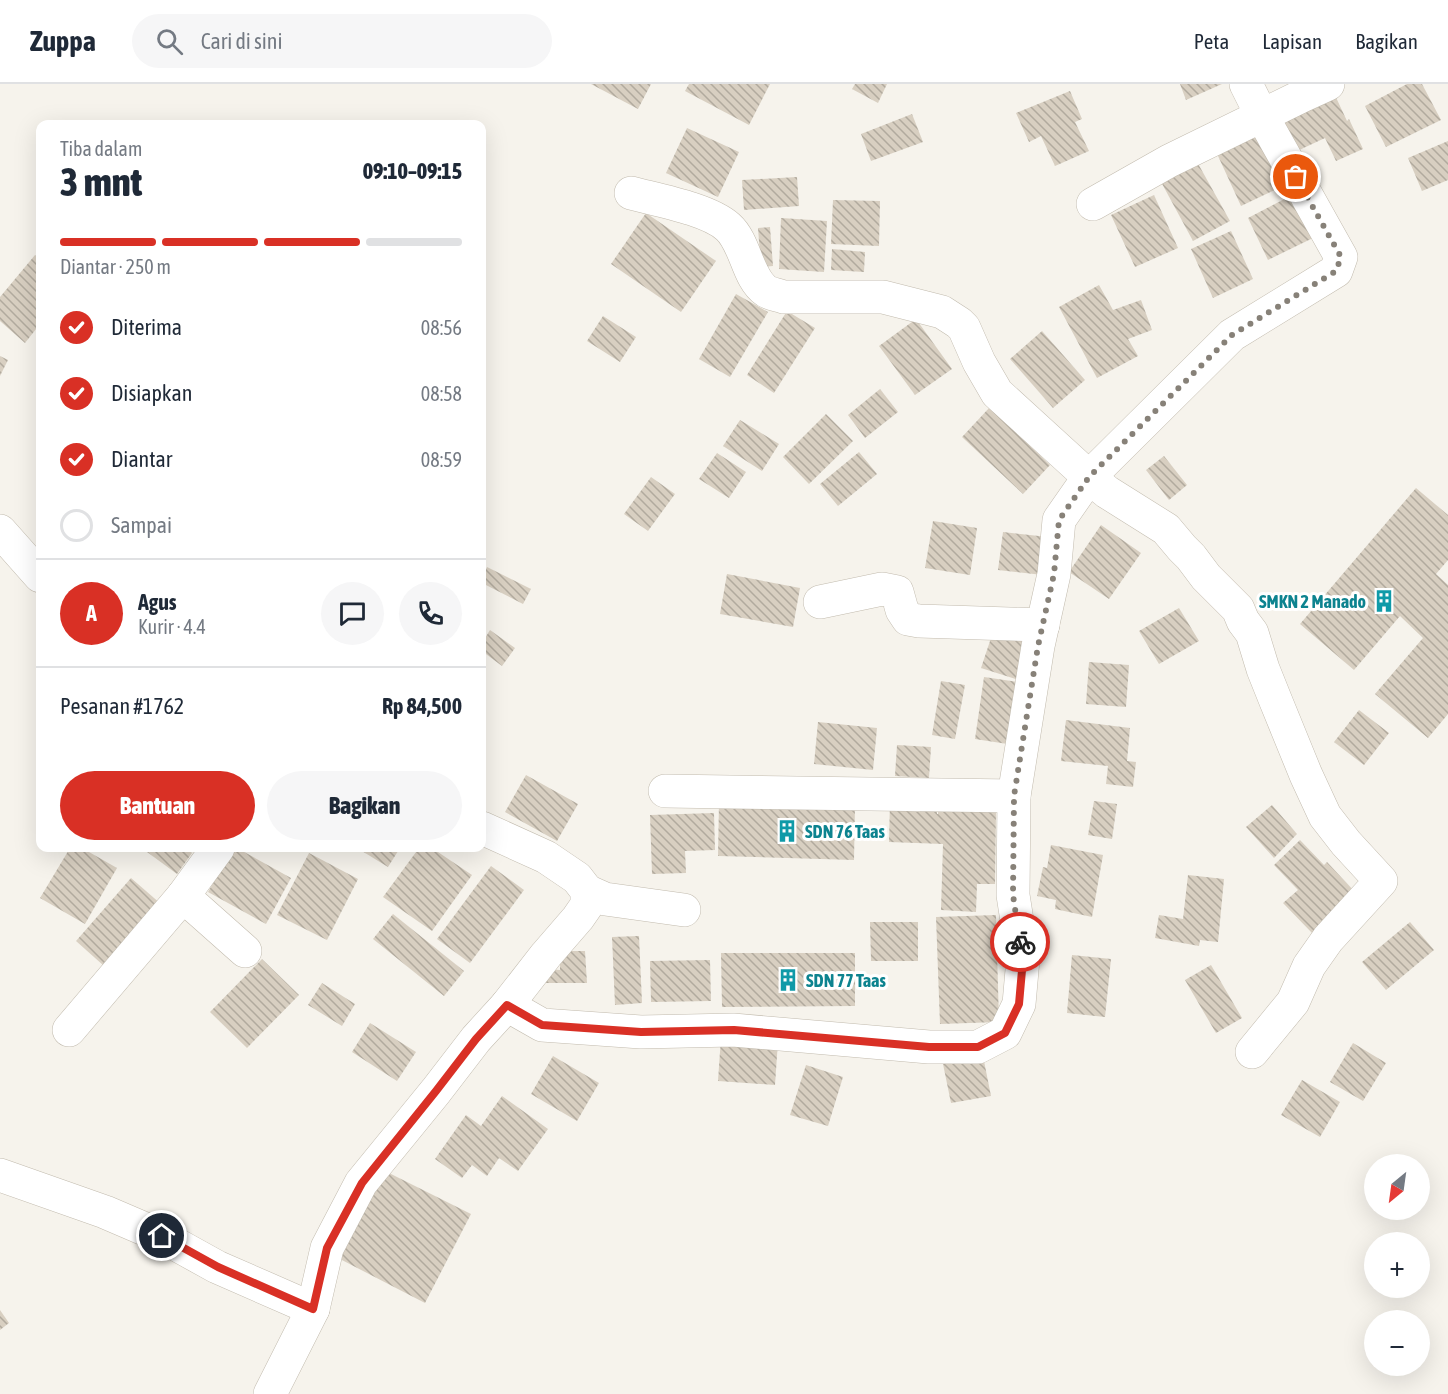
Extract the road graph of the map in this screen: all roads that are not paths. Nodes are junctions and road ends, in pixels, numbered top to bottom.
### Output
1 (1246, 84) edge
2 (1328, 84) edge
3 (1262, 116) junction
4 (631, 193) dead end
5 (1093, 204) dead end
6 (1089, 477) junction
7 (0, 531) edge
8 (36, 572) edge
9 (820, 602) dead end
10 (1043, 625) junction
11 (665, 791) dead end
12 (1014, 796) junction
13 (486, 830) edge
14 (215, 852) edge
15 (587, 891) junction
16 (183, 896) junction
17 (684, 910) dead end
18 (245, 951) dead end
19 (507, 1005) junction
20 (69, 1030) dead end
21 (1252, 1052) dead end
22 (0, 1175) edge
23 (313, 1309) junction
24 (270, 1394) edge

1 - 3 street
2 - 3 street
3 - 5 street
3 - 6 street
4 - 6 street
6 - 10 street
6 - 21 street
7 - 8 street
9 - 10 street
10 - 12 street
11 - 12 street
12 - 19 street
13 - 15 street
14 - 16 street
15 - 17 street
15 - 19 street
16 - 18 street
16 - 20 street
19 - 23 street
22 - 23 street
23 - 24 street

